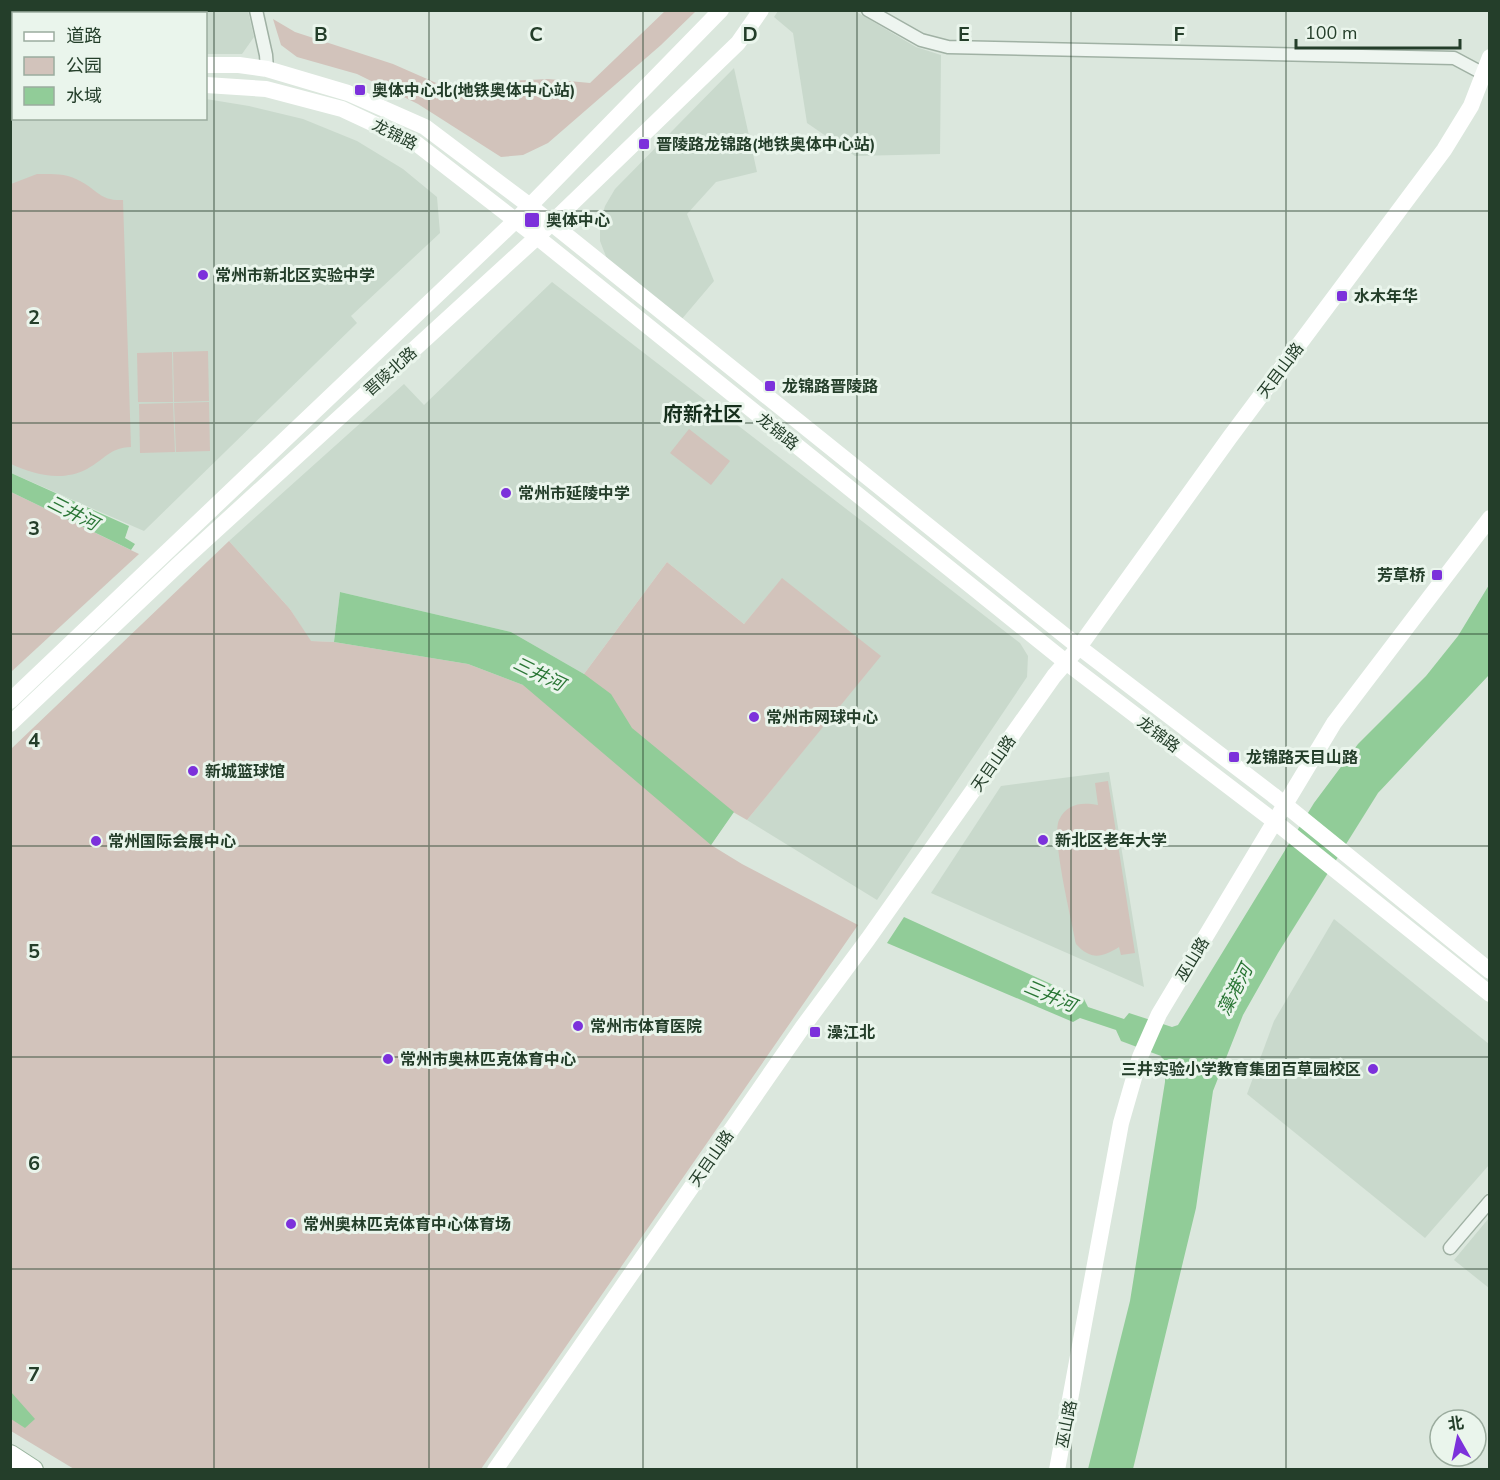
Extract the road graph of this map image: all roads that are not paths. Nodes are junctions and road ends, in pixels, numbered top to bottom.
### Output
1 (256, 10) edge
2 (722, 10) edge
3 (761, 10) edge
4 (868, 10) edge
5 (1490, 57) edge
6 (207, 65) edge
7 (267, 69) junction
8 (1484, 74) junction
9 (207, 85) edge
10 (530, 206) junction
11 (516, 220) junction
12 (551, 224) junction
13 (537, 237) junction
14 (1490, 518) edge
15 (1079, 647) junction
16 (1066, 663) junction
17 (10, 701) edge
18 (10, 724) edge
19 (1283, 804) junction
20 (1274, 821) junction
21 (1490, 970) edge
22 (1490, 994) edge
23 (1490, 1201) edge
24 (1450, 1248) dead end
25 (10, 1455) edge
26 (33, 1470) edge
27 (495, 1470) edge
28 (1057, 1470) edge

1 - 7 street
2 - 10 main road, 晋陵北路
3 - 12 main road, 晋陵北路
4 - 8 street
5 - 8 main road, 天目山路
6 - 7 main road, 龙锦路
7 - 10 main road, 龙锦路
8 - 15 main road, 天目山路
9 - 11 main road, 龙锦路
10 - 11 main road, 晋陵北路
10 - 12 main road, 龙锦路
11 - 13 main road, 龙锦路
11 - 17 main road, 晋陵北路
12 - 13 main road, 晋陵北路
12 - 15 main road, 龙锦路
13 - 16 main road, 龙锦路
13 - 18 main road, 晋陵北路
14 - 19 main road, 巫山路
15 - 16 main road, 天目山路
15 - 19 main road, 龙锦路
16 - 20 main road, 龙锦路
16 - 27 main road, 天目山路
19 - 20 main road, 巫山路
19 - 21 main road, 龙锦路
20 - 22 main road, 龙锦路
20 - 28 main road, 巫山路
23 - 24 street
25 - 26 main road

